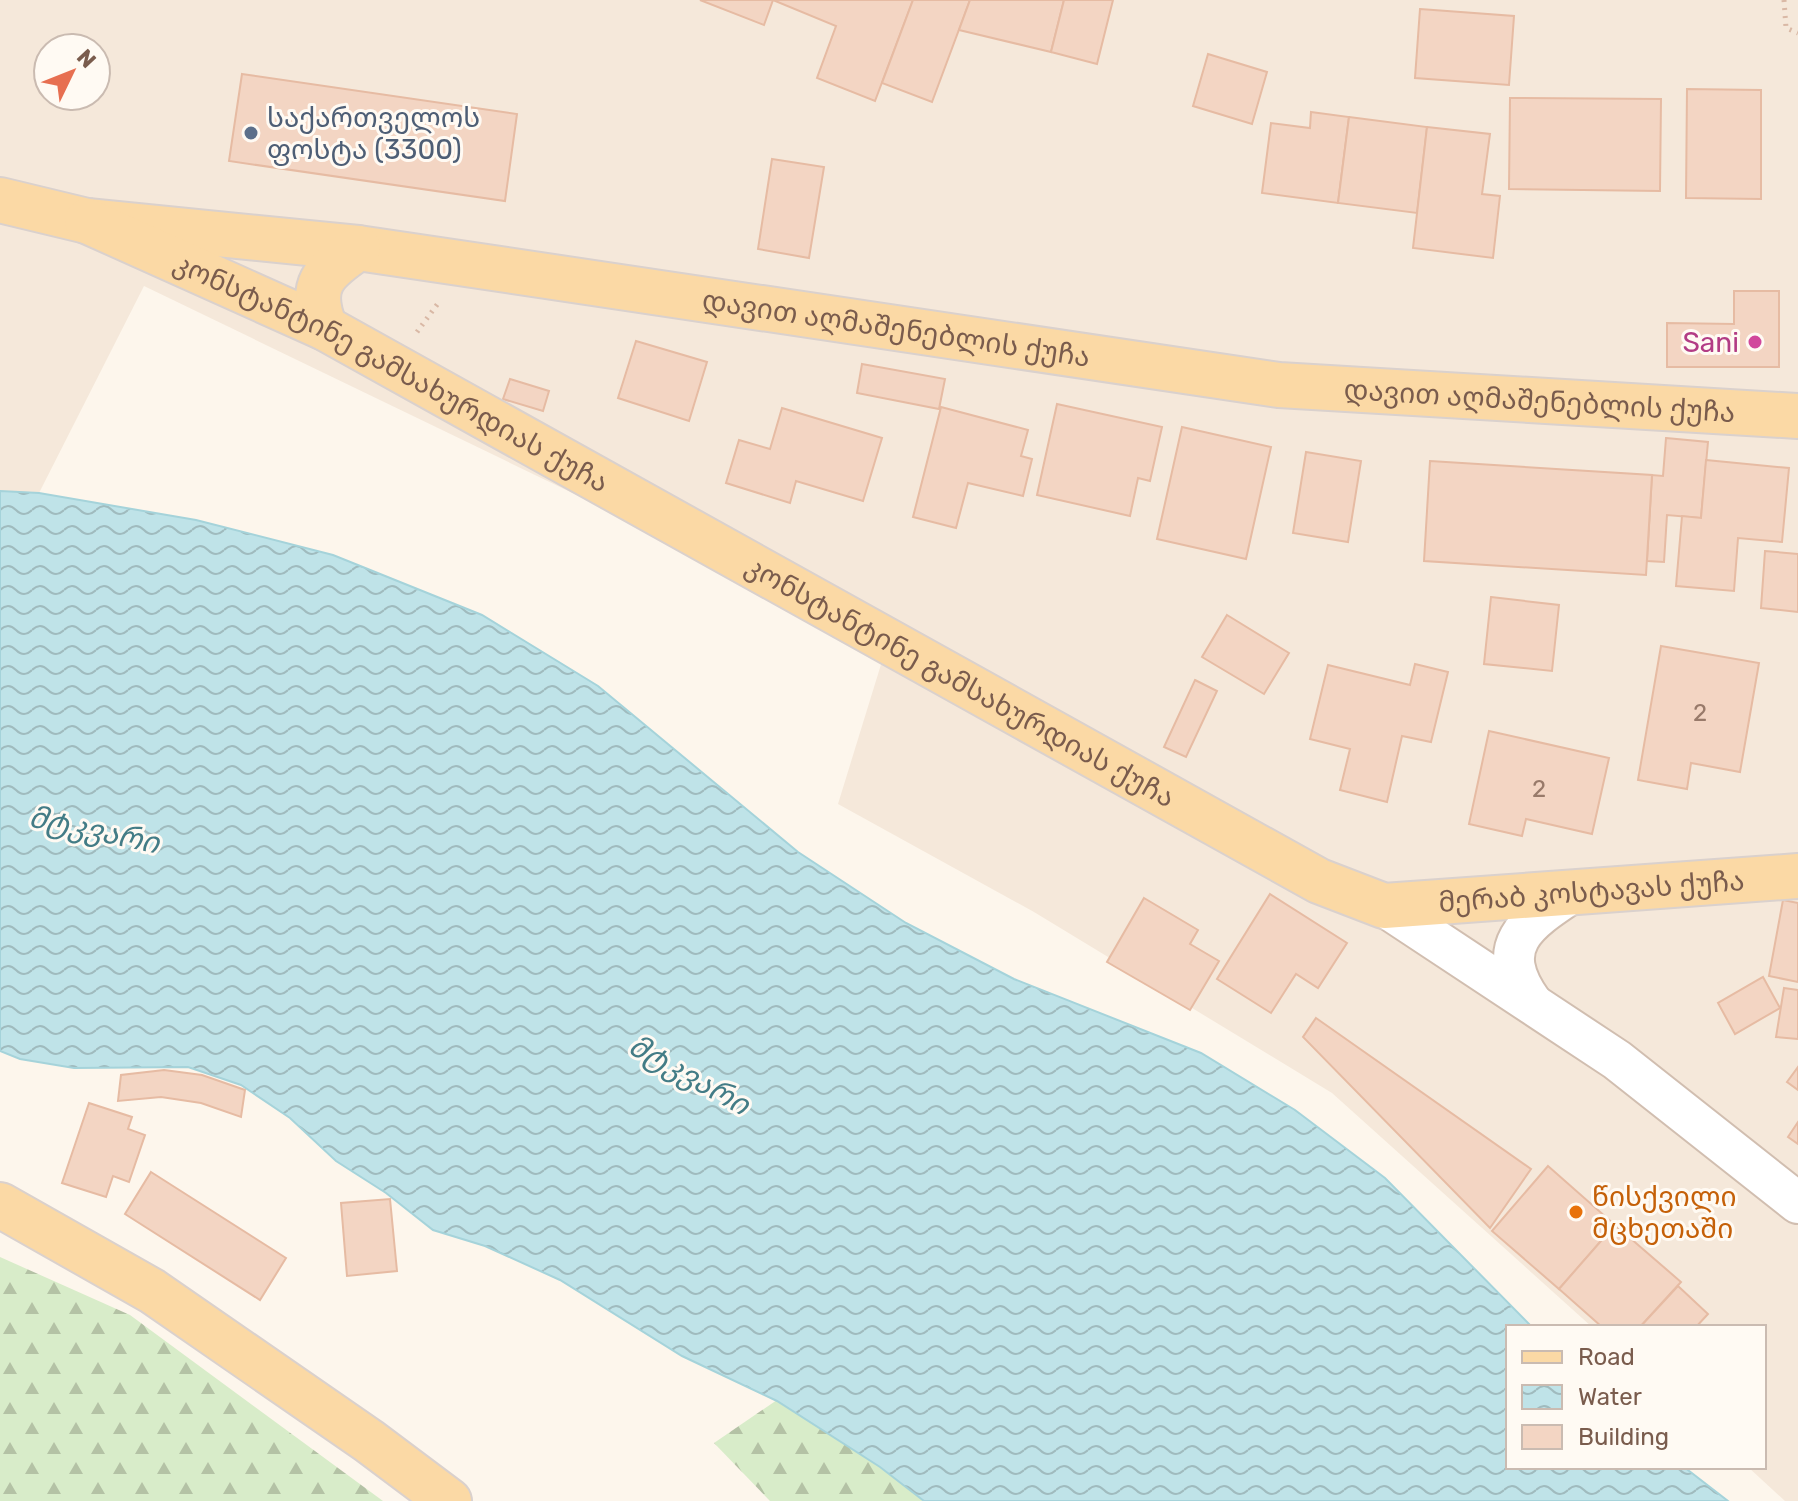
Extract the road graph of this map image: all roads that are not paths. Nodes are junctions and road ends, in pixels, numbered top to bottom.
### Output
1 (0, 200) edge
2 (87, 221) junction
3 (358, 248) junction
4 (325, 328) junction
5 (1798, 416) edge
6 (1798, 876) edge
7 (1573, 892) junction
8 (1384, 906) junction
9 (1532, 1003) junction
10 (1798, 1203) edge
11 (0, 1205) edge
12 (449, 1501) edge

1 - 2 main road, დავით აღმაშენებლის ქუჩა
2 - 3 main road, დავით აღმაშენებლის ქუჩა
2 - 4 main road, კონსტანტინე გამსახურდიას ქუჩა
3 - 4 main road
3 - 5 main road, დავით აღმაშენებლის ქუჩა
4 - 8 main road, კონსტანტინე გამსახურდიას ქუჩა
6 - 7 main road, მერაბ კოსტავას ქუჩა
7 - 8 main road, მერაბ კოსტავას ქუჩა
7 - 9 street
8 - 9 street, კონსტანტინე გამსახურდიას ქუჩა
9 - 10 street, კონსტანტინე გამსახურდიას ქუჩა
11 - 12 main road

